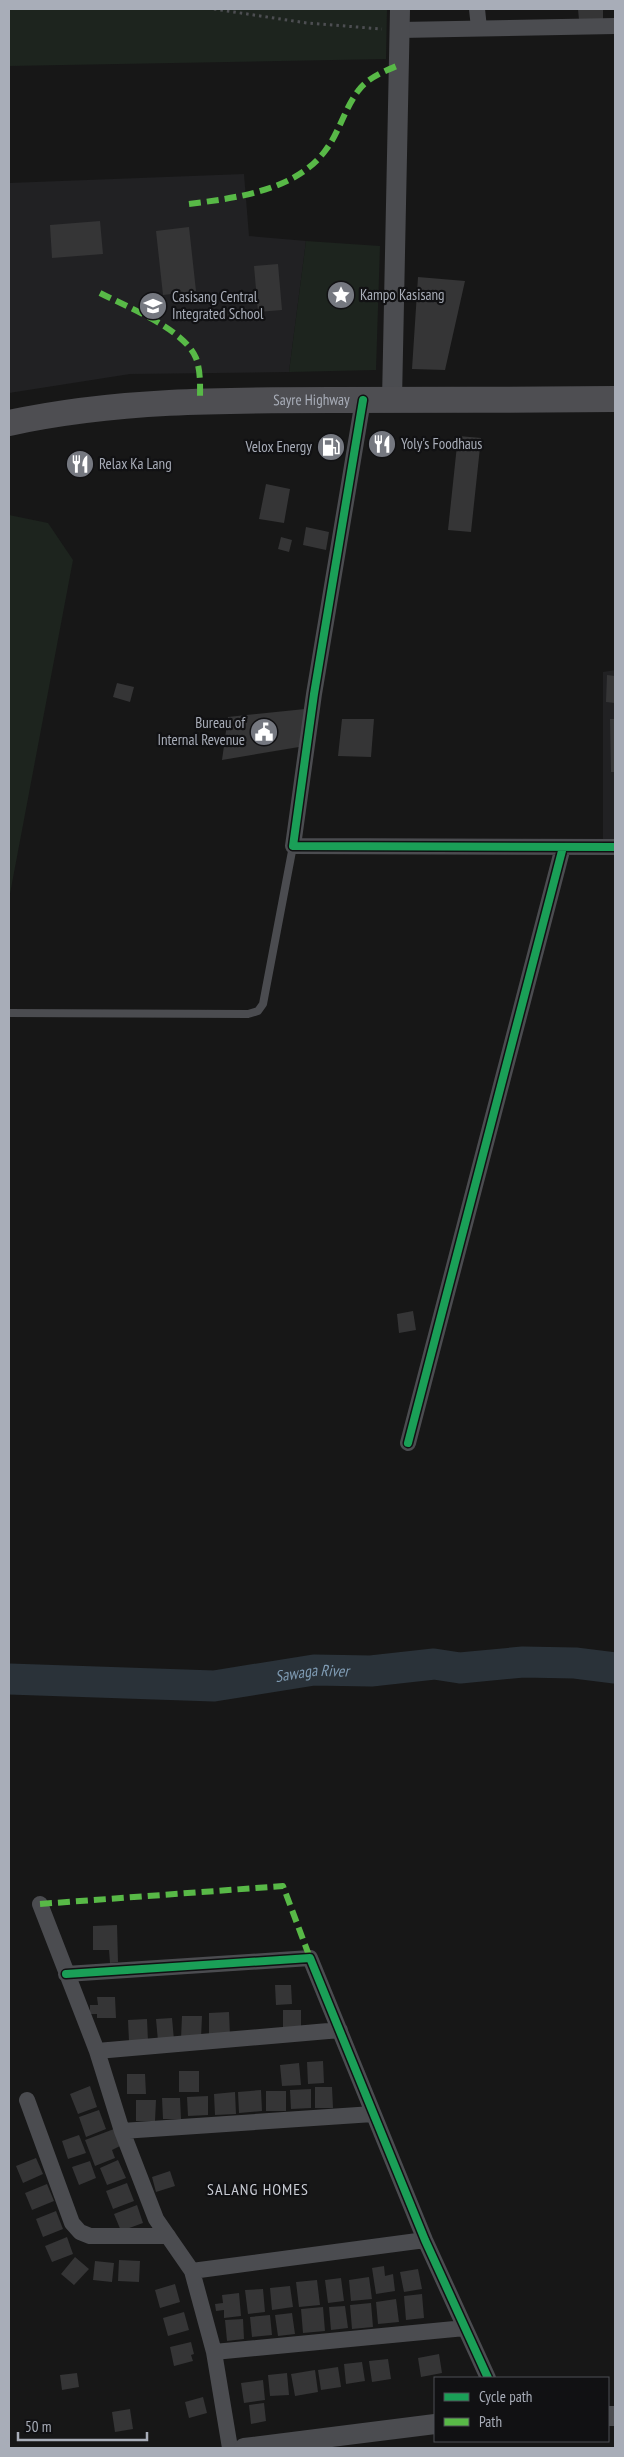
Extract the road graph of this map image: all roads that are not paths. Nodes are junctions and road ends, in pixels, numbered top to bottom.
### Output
1 (400, 9) edge
2 (477, 9) edge
3 (615, 26) edge
4 (479, 28) junction
5 (400, 30) junction
6 (615, 399) edge
7 (363, 400) junction
8 (392, 400) junction
9 (9, 424) edge
10 (293, 846) junction
11 (563, 847) junction
12 (615, 847) edge
13 (9, 1012) edge
14 (408, 1443) dead end
15 (40, 1904) dead end
16 (66, 1974) junction
17 (340, 2030) junction
18 (98, 2051) junction
19 (27, 2100) dead end
20 (373, 2114) junction
21 (122, 2131) junction
22 (168, 2236) junction
23 (425, 2240) junction
24 (192, 2271) junction
25 (465, 2328) junction
26 (214, 2352) junction
27 (488, 2377) edge
28 (434, 2424) edge
29 (230, 2448) edge
30 (244, 2448) edge

1 - 5 street
2 - 4 street
3 - 4 street
4 - 5 street
5 - 8 street
6 - 8 highway, Sayre Highway
7 - 8 highway, Sayre Highway
7 - 9 highway, Sayre Highway
7 - 10 street
10 - 11 street
10 - 13 lane
11 - 12 street
11 - 14 street
15 - 16 street
16 - 17 street
16 - 18 street
17 - 18 street
17 - 20 street
18 - 21 street
19 - 22 street
20 - 21 street
20 - 23 street
21 - 22 street
22 - 24 street
23 - 24 street
23 - 25 street
24 - 26 street
25 - 26 street
25 - 27 street
26 - 29 street
28 - 30 street

